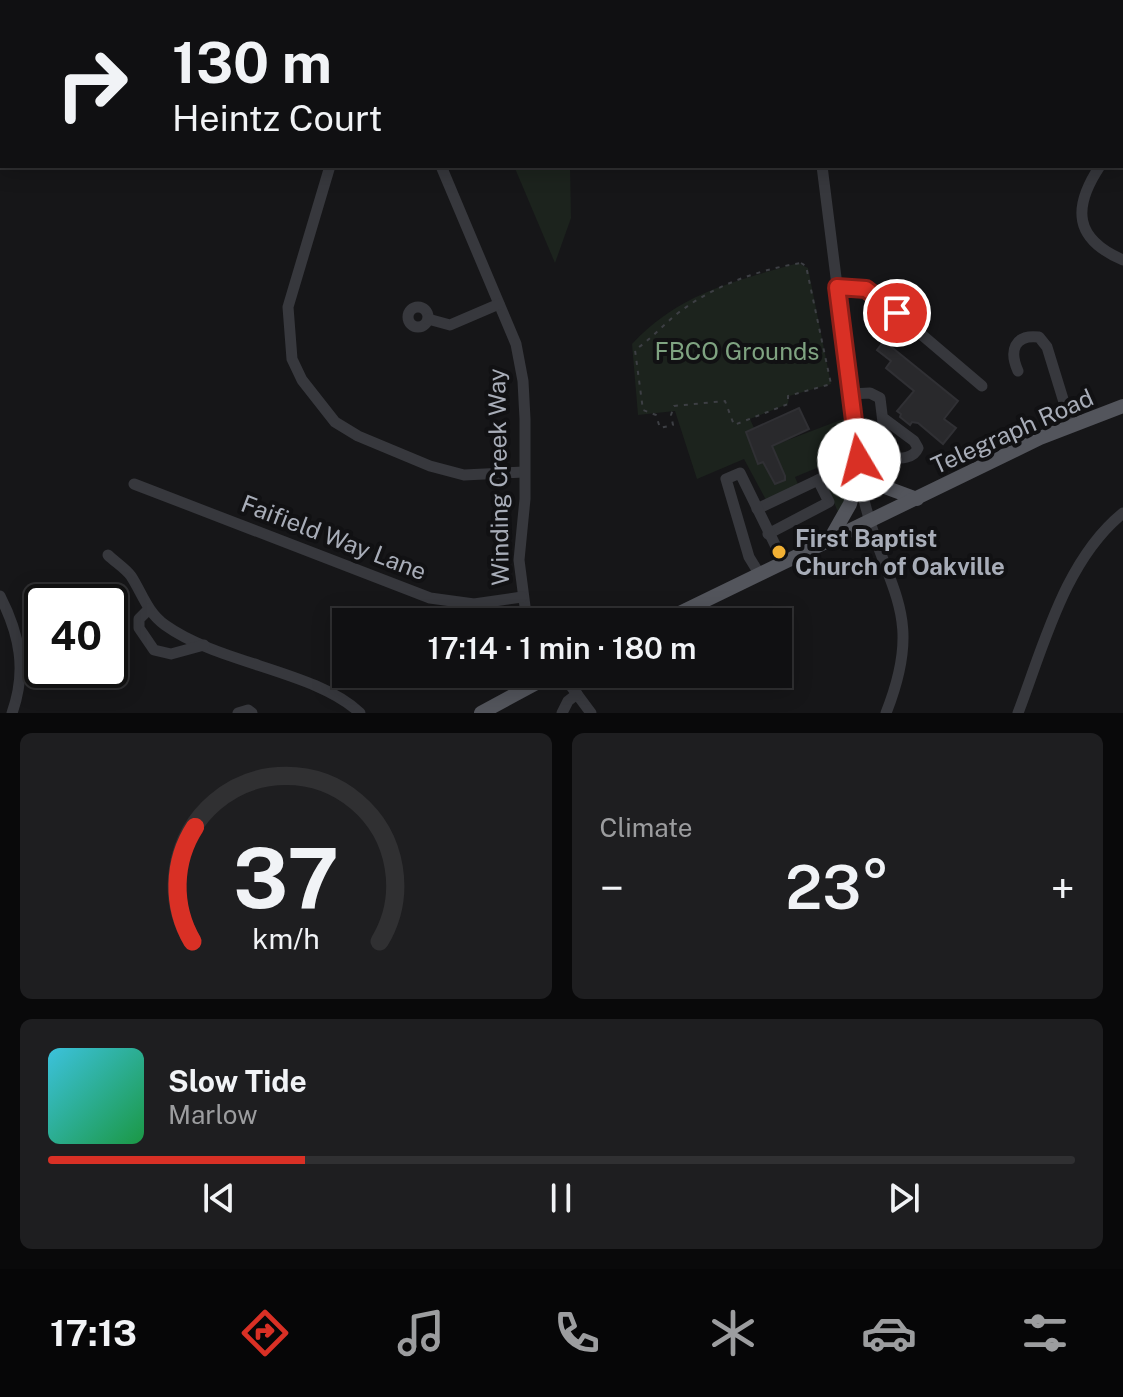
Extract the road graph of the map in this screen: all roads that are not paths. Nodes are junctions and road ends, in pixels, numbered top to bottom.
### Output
1 (329, 168) edge
2 (442, 168) edge
3 (822, 168) edge
4 (1099, 168) edge
5 (1123, 260) edge
6 (837, 287) junction
7 (499, 304) junction
8 (428, 319) dead end
9 (1018, 371) dead end
10 (982, 386) dead end
11 (850, 394) junction
12 (1123, 406) edge
13 (883, 418) dead end
14 (1071, 425) junction
15 (860, 464) junction
16 (524, 472) junction
17 (818, 480) junction
18 (134, 484) dead end
19 (917, 499) junction
20 (757, 509) junction
21 (1123, 513) edge
22 (869, 522) junction
23 (768, 534) junction
24 (828, 541) junction
25 (108, 555) dead end
26 (784, 563) junction
27 (760, 575) junction
28 (0, 596) edge
29 (522, 597) junction
30 (525, 608) edge
31 (690, 608) edge
32 (149, 609) junction
33 (204, 645) junction
34 (527, 688) edge
35 (572, 688) edge
36 (577, 694) junction
37 (12, 713) edge
38 (238, 713) edge
39 (252, 713) edge
40 (360, 713) edge
41 (481, 713) edge
42 (562, 713) edge
43 (591, 713) edge
44 (886, 713) edge
45 (1018, 713) edge

1 - 16 street
2 - 7 street, Winding Creek Way
3 - 6 street
4 - 5 street
6 - 10 street
6 - 11 street
7 - 8 street
7 - 16 street, Winding Creek Way
9 - 14 street
11 - 13 street
11 - 15 street
12 - 14 main road, Telegraph Road
14 - 19 main road, Telegraph Road
15 - 17 street
15 - 19 main road
15 - 22 street
15 - 24 main road
16 - 29 street, Winding Creek Way
17 - 20 street
17 - 23 street
18 - 29 street, Faifield Way Lane
19 - 22 main road, Telegraph Road
20 - 23 street
20 - 27 street
21 - 45 street
22 - 24 main road, Telegraph Road
22 - 44 street
23 - 26 street
24 - 26 main road, Telegraph Road
25 - 32 street
26 - 27 main road, Telegraph Road
27 - 31 main road, Telegraph Road
28 - 37 street
29 - 30 street, Winding Creek Way
32 - 33 street
32 - 33 street
33 - 40 street
34 - 41 main road
35 - 36 street
36 - 42 street
36 - 43 street
38 - 39 street

